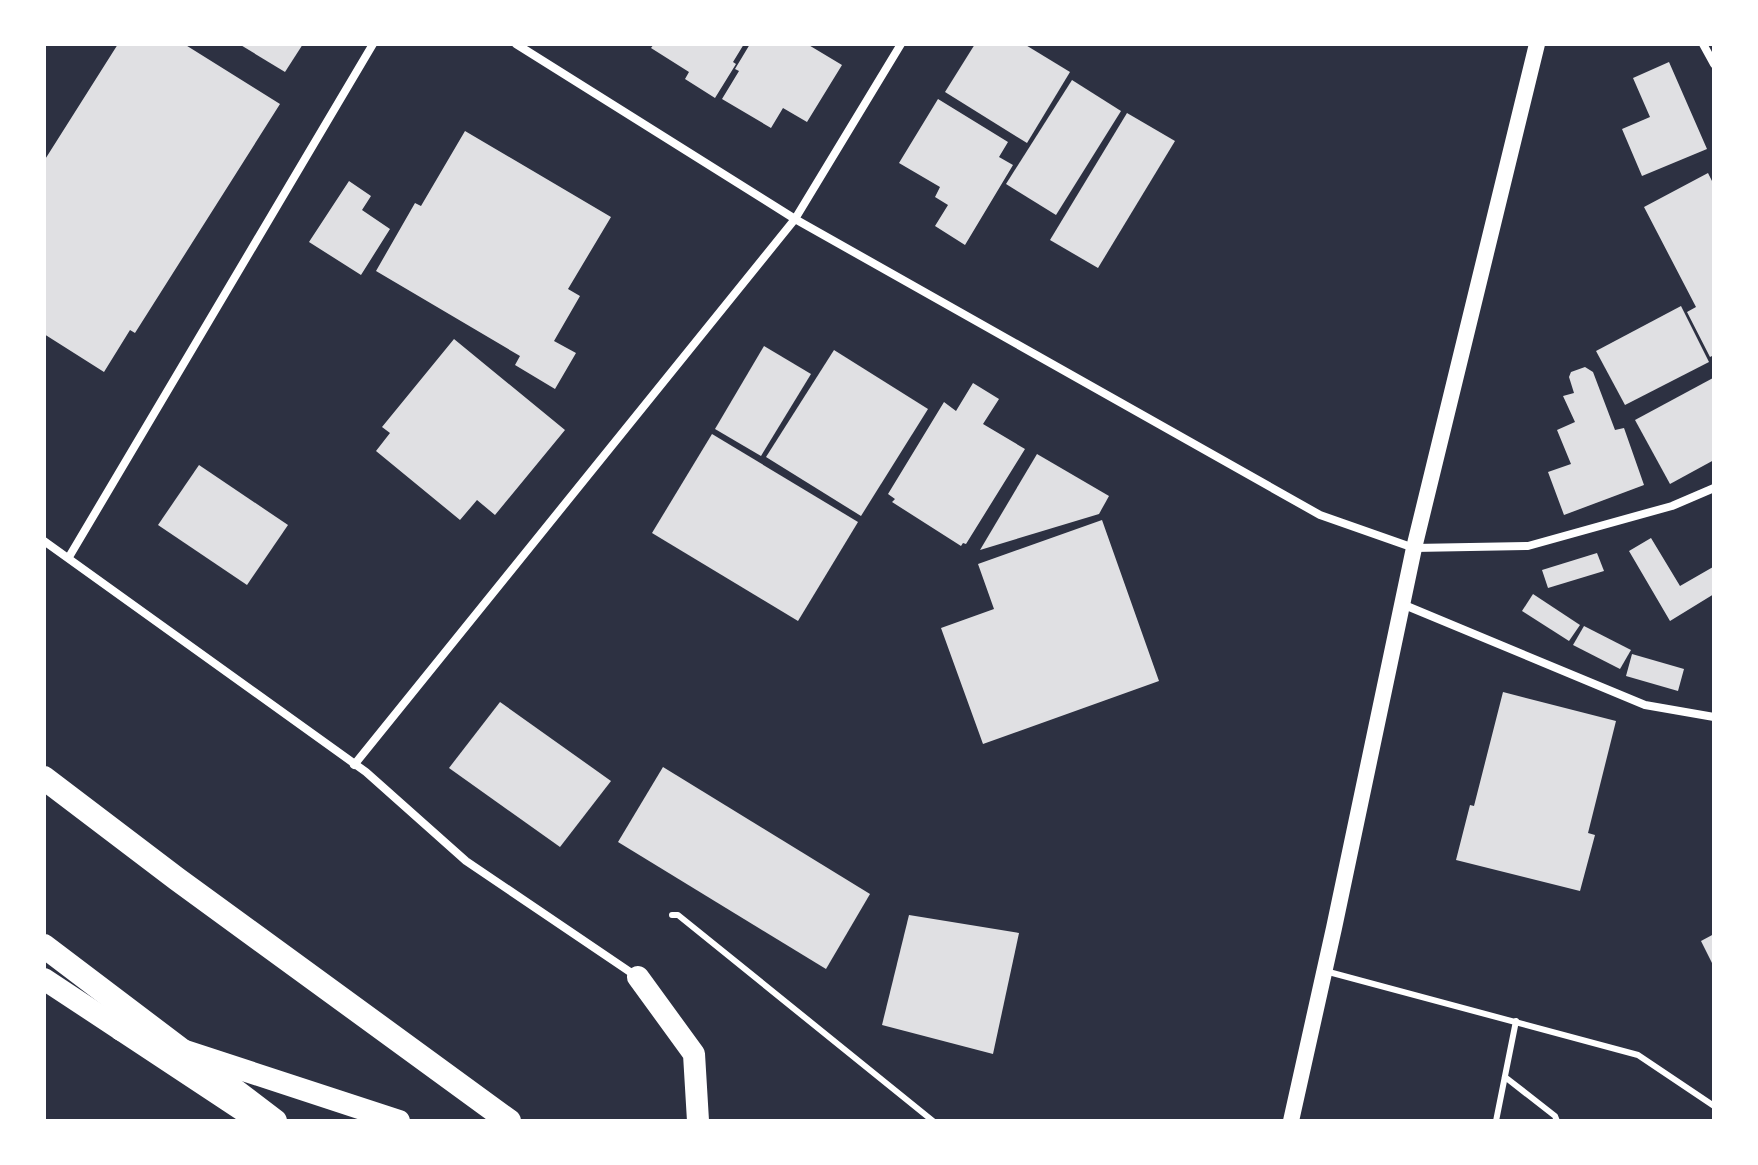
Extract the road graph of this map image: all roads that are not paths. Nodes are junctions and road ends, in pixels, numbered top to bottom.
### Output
1 (373, 44) edge
2 (516, 44) edge
3 (901, 44) edge
4 (1537, 44) edge
5 (1703, 44) edge
6 (1714, 64) edge
7 (795, 219) junction
8 (1714, 488) edge
9 (44, 541) edge
10 (1414, 548) junction
11 (69, 557) junction
12 (1402, 604) junction
13 (1714, 717) edge
14 (354, 765) junction
15 (44, 778) edge
16 (672, 915) dead end
17 (44, 946) edge
18 (1325, 971) junction
19 (638, 977) joint
20 (44, 979) edge
21 (1516, 1021) junction
22 (121, 1030) junction
23 (1505, 1077) junction
24 (1714, 1106) edge
25 (259, 1121) edge
26 (275, 1121) edge
27 (399, 1121) edge
28 (509, 1121) edge
29 (698, 1121) edge
30 (933, 1121) edge
31 (1291, 1121) edge
32 (1496, 1121) edge
33 (1557, 1121) edge

1 - 11 street
2 - 7 street
3 - 7 street
4 - 10 main road
5 - 6 street
7 - 10 street
7 - 14 street
8 - 10 street
9 - 11 street
10 - 12 main road
11 - 14 street
12 - 13 street
12 - 18 main road
14 - 19 street
15 - 28 highway
16 - 30 lane
17 - 26 highway
18 - 21 lane
18 - 31 main road
19 - 29 highway
20 - 22 highway
21 - 23 lane
21 - 24 lane
22 - 25 highway
22 - 27 highway
23 - 32 lane
23 - 33 lane

